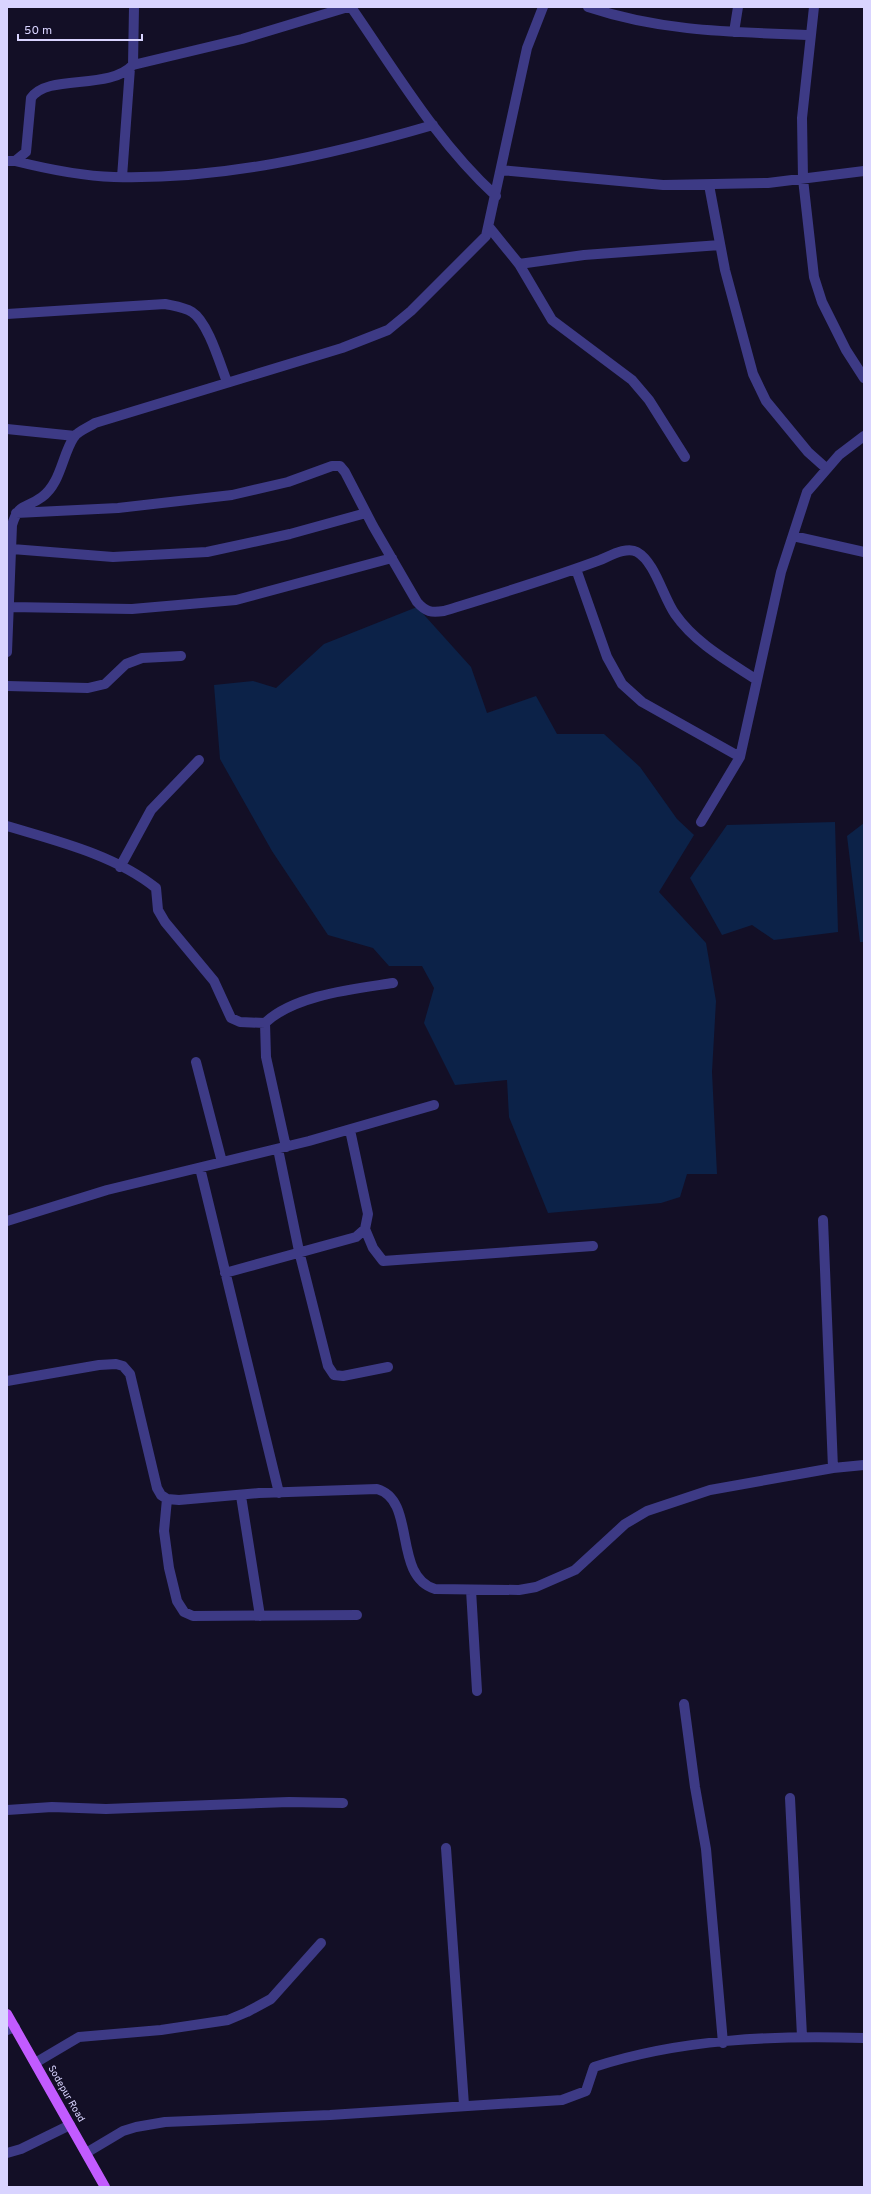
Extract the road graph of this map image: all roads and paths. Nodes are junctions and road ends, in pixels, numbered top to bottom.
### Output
1 (134, 7) edge
2 (348, 7) edge
3 (351, 7) edge
4 (543, 7) edge
5 (588, 7) edge
6 (738, 7) edge
7 (814, 7) edge
8 (734, 32) junction
9 (811, 35) junction
10 (131, 67) junction
11 (434, 125) junction
12 (11, 161) edge
13 (501, 170) junction
14 (864, 172) edge
15 (122, 177) junction
16 (803, 179) junction
17 (709, 185) junction
18 (496, 196) junction
19 (489, 227) junction
20 (720, 245) junction
21 (519, 264) junction
22 (7, 314) edge
23 (864, 378) edge
24 (227, 382) junction
25 (7, 429) edge
26 (75, 436) junction
27 (864, 436) edge
28 (685, 457) dead end
29 (827, 469) junction
30 (16, 513) junction
31 (366, 513) junction
32 (793, 536) junction
33 (12, 549) junction
34 (864, 552) edge
35 (392, 558) junction
36 (576, 569) junction
37 (9, 607) junction
38 (7, 652) edge
39 (181, 656) dead end
40 (757, 680) junction
41 (7, 686) edge
42 (740, 757) junction
43 (199, 760) dead end
44 (701, 822) dead end
45 (7, 826) edge
46 (120, 867) junction
47 (393, 983) dead end
48 (265, 1023) junction
49 (196, 1062) dead end
50 (434, 1105) dead end
51 (350, 1130) junction
52 (282, 1148) junction
53 (222, 1162) junction
54 (200, 1168) junction
55 (823, 1220) dead end
56 (7, 1221) edge
57 (365, 1229) junction
58 (593, 1246) dead end
59 (299, 1251) junction
60 (225, 1273) junction
61 (388, 1368) dead end
62 (7, 1381) edge
63 (864, 1465) edge
64 (833, 1468) junction
65 (279, 1493) junction
66 (241, 1496) junction
67 (167, 1499) junction
68 (471, 1590) junction
69 (357, 1615) dead end
70 (260, 1616) junction
71 (477, 1691) dead end
72 (684, 1704) dead end
73 (790, 1798) dead end
74 (342, 1803) dead end
75 (7, 1810) edge
76 (446, 1848) dead end
77 (321, 1943) dead end
78 (7, 2014) edge
79 (11, 2028) edge
80 (802, 2036) junction
81 (864, 2038) edge
82 (723, 2043) junction
83 (35, 2063) junction
84 (464, 2106) junction
85 (70, 2125) junction
86 (7, 2153) edge
87 (86, 2153) junction
88 (105, 2187) edge

1 - 10 street
2 - 10 street
3 - 11 street
4 - 13 street
5 - 8 street
6 - 8 street
7 - 9 street
8 - 9 street
9 - 16 street
10 - 12 street
10 - 15 street
11 - 15 street
11 - 18 street
12 - 15 street
13 - 17 street
13 - 18 street
14 - 16 street
16 - 17 street
16 - 23 street
17 - 20 street
18 - 19 street
19 - 21 street
19 - 24 street
20 - 21 street
20 - 29 street
21 - 28 street
22 - 24 street
24 - 26 street
25 - 26 street
26 - 30 street
27 - 29 street
29 - 32 street
30 - 31 street
30 - 33 street
31 - 33 street
31 - 35 street
32 - 34 street
32 - 40 street
33 - 37 street
35 - 36 street
35 - 37 street
36 - 40 street
36 - 42 street
37 - 38 street
39 - 41 street
40 - 42 street
42 - 44 street
43 - 46 street
45 - 46 street
46 - 48 street
47 - 48 street
48 - 52 street
49 - 53 street
50 - 51 street
51 - 52 street
51 - 57 street
52 - 53 street
52 - 59 street
53 - 54 street
54 - 56 street
54 - 60 street
55 - 64 street
57 - 58 street
57 - 59 street
59 - 60 street
59 - 61 street
60 - 65 street
62 - 67 street
63 - 64 street
64 - 68 street
65 - 66 street
65 - 68 street
66 - 67 street
66 - 70 street
67 - 70 street
68 - 71 street
69 - 70 street
72 - 82 street
73 - 80 street
74 - 75 street
76 - 84 street
77 - 83 street
78 - 79 main road, Sodepur Road
79 - 83 main road, Sodepur Road
80 - 81 street
80 - 82 street
82 - 84 street
83 - 85 main road, Sodepur Road
84 - 87 street
85 - 86 street
85 - 87 main road, Sodepur Road
87 - 88 main road, Sodepur Road

